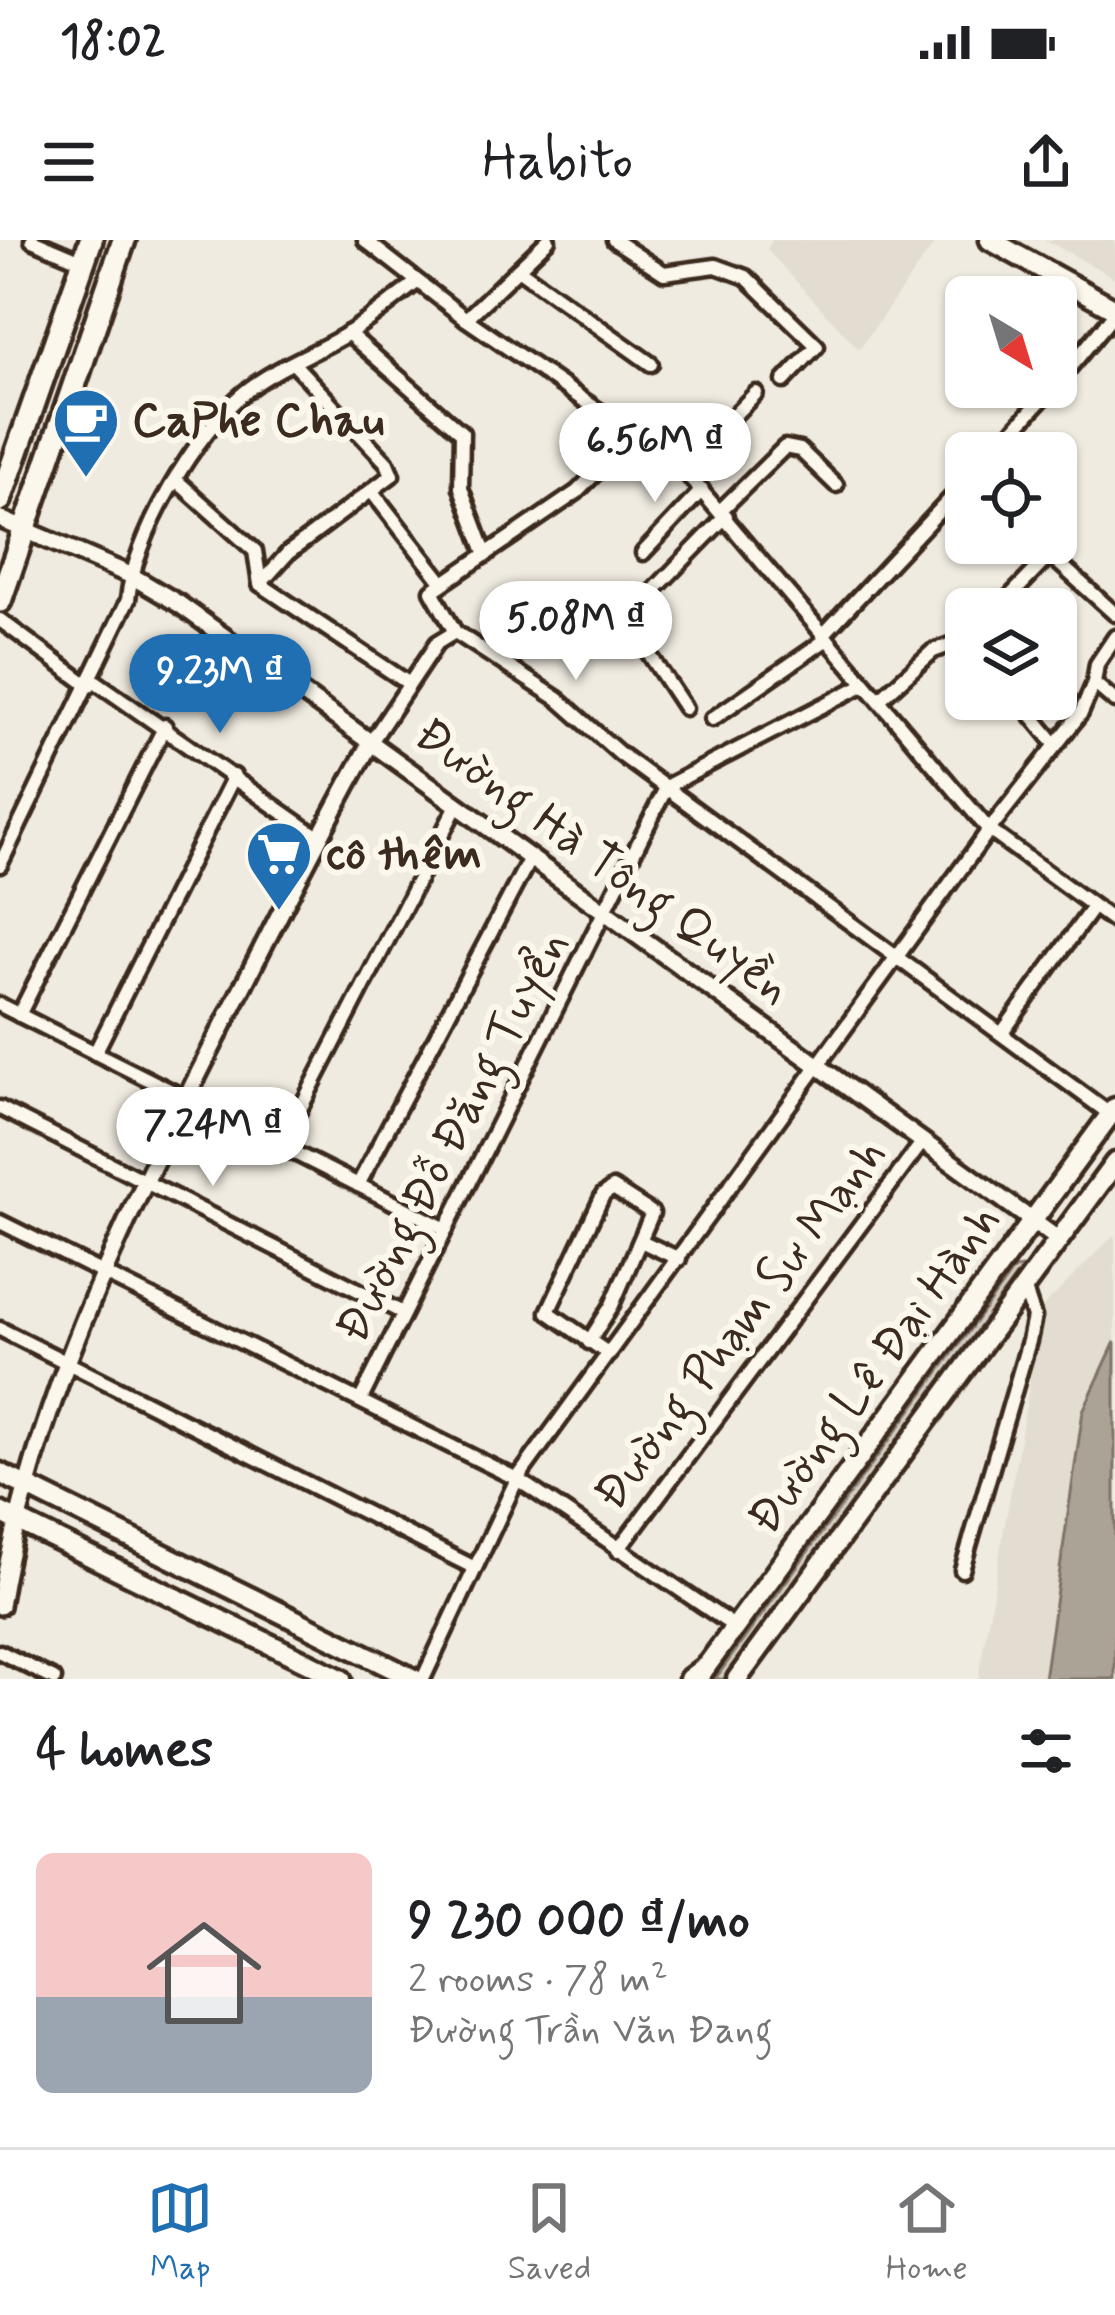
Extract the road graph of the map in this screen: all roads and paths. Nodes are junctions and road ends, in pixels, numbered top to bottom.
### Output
1 (32, 240) edge
2 (124, 240) edge
3 (365, 240) edge
4 (548, 240) edge
5 (614, 240) edge
6 (989, 240) edge
7 (87, 251) edge
8 (518, 269) junction
9 (417, 281) junction
10 (1115, 311) edge
11 (466, 319) junction
12 (348, 333) junction
13 (1077, 357) edge
14 (293, 364) junction
15 (651, 364) dead end
16 (784, 381) dead end
17 (756, 393) dead end
18 (1033, 408) edge
19 (1012, 432) edge
20 (633, 435) junction
21 (682, 468) junction
22 (177, 481) junction
23 (836, 485) dead end
24 (703, 490) junction
25 (373, 493) junction
26 (0, 500) edge
27 (945, 505) edge
28 (723, 513) junction
29 (0, 519) edge
30 (26, 529) junction
31 (643, 554) dead end
32 (486, 555) junction
33 (130, 575) junction
34 (443, 583) junction
35 (260, 584) junction
36 (1018, 588) edge
37 (0, 601) edge
38 (1115, 614) edge
39 (0, 620) edge
40 (455, 632) junction
41 (825, 637) junction
42 (1115, 637) edge
43 (945, 647) edge
44 (91, 683) junction
45 (408, 683) junction
46 (1094, 683) junction
47 (865, 684) junction
48 (879, 700) junction
49 (1115, 701) edge
50 (685, 708) dead end
51 (712, 718) dead end
52 (1035, 720) edge
53 (165, 726) junction
54 (371, 742) junction
55 (1056, 745) junction
56 (233, 776) junction
57 (667, 786) junction
58 (456, 807) junction
59 (989, 830) junction
60 (319, 837) junction
61 (530, 859) junction
62 (0, 865) edge
63 (1093, 907) junction
64 (608, 912) junction
65 (1115, 922) edge
66 (899, 956) junction
67 (0, 1005) edge
68 (19, 1015) junction
69 (1002, 1033) junction
70 (94, 1053) junction
71 (818, 1069) junction
72 (186, 1097) junction
73 (0, 1108) edge
74 (1113, 1113) edge
75 (922, 1144) junction
76 (281, 1146) junction
77 (1115, 1162) edge
78 (143, 1181) junction
79 (358, 1185) junction
80 (1032, 1221) junction
81 (0, 1222) edge
82 (446, 1229) junction
83 (1059, 1240) junction
84 (640, 1241) junction
85 (679, 1258) junction
86 (101, 1272) junction
87 (1024, 1287) junction
88 (403, 1313) junction
89 (0, 1329) edge
90 (589, 1342) junction
91 (609, 1354) junction
92 (69, 1363) junction
93 (362, 1397) junction
94 (0, 1473) edge
95 (518, 1479) junction
96 (25, 1485) junction
97 (7, 1516) edge
98 (618, 1550) junction
99 (473, 1567) junction
100 (962, 1570) dead end
101 (0, 1606) edge
102 (735, 1627) junction
103 (0, 1652) edge
104 (698, 1675) edge
105 (55, 1679) edge
106 (341, 1679) edge
107 (418, 1679) edge
108 (737, 1679) edge

1 - 7 street
2 - 30 highway
3 - 9 street
4 - 8 street
5 - 16 street
6 - 10 main road
7 - 26 highway
8 - 11 street
8 - 15 street
9 - 11 street
9 - 12 street
10 - 13 street
11 - 20 street
12 - 14 street
12 - 32 street
14 - 22 street
14 - 25 street
17 - 21 street
18 - 19 street
20 - 21 street
20 - 32 street
21 - 24 street
22 - 33 street
22 - 35 street
23 - 28 street
24 - 28 street
24 - 31 street
25 - 34 street
25 - 35 street
27 - 41 street
28 - 41 street
28 - 50 street
29 - 30 street, Đường Hà Tông Quyền
30 - 33 street, Đường Hà Tông Quyền
30 - 37 highway
32 - 34 street
33 - 44 street
33 - 54 street, Đường Hà Tông Quyền
34 - 40 street
35 - 45 street
36 - 38 street
39 - 44 street
40 - 45 street
40 - 57 street
41 - 47 street
41 - 51 street
42 - 46 street
43 - 48 street
44 - 53 street
44 - 62 street
45 - 54 street
46 - 49 street
46 - 55 street
47 - 48 street
47 - 57 street
48 - 59 street
52 - 55 street
53 - 56 street
53 - 68 street
54 - 58 street, Đường Hà Tông Quyền
54 - 60 street
55 - 59 street
56 - 60 street
56 - 70 street
57 - 64 street, Đường Đỗ Đăng Tuyển
57 - 66 street
58 - 61 street, Đường Hà Tông Quyền
58 - 76 street
59 - 63 street
59 - 66 street
60 - 72 street
61 - 64 street, Đường Hà Tông Quyền
61 - 79 street
63 - 65 street
63 - 69 street
64 - 71 street, Đường Hà Tông Quyền
64 - 82 street, Đường Đỗ Đăng Tuyển
66 - 69 street
66 - 71 street
67 - 68 street
68 - 70 street
69 - 74 street
70 - 72 street
71 - 75 street, Đường Hà Tông Quyền
71 - 85 street
72 - 76 street
72 - 78 street
73 - 78 street
74 - 80 main road, Đường Lê Đại Hành
75 - 80 street, Đường Hà Tông Quyền
75 - 98 street, Đường Phạm Sư Mạnh
76 - 79 street
77 - 83 main road, Đường Lê Đại Hành
78 - 86 street
78 - 88 street
79 - 82 street
80 - 83 street, Đường Hà Tông Quyền
80 - 102 main road, Đường Lê Đại Hành
81 - 86 street
82 - 88 street, Đường Đỗ Đăng Tuyển
83 - 87 main road, Đường Lê Đại Hành
84 - 85 street
84 - 90 street
84 - 90 street
85 - 91 street
86 - 92 street
86 - 93 street
87 - 100 street
87 - 108 main road, Đường Lê Đại Hành
88 - 93 street, Đường Đỗ Đăng Tuyển
89 - 92 street
90 - 91 street
91 - 95 street
92 - 96 street
92 - 99 street
93 - 95 street
94 - 96 main road
95 - 98 street
95 - 99 street
96 - 97 street
96 - 107 main road
97 - 101 street
97 - 106 main road
98 - 102 street
99 - 107 street
102 - 104 main road, Đường Lê Đại Hành
103 - 105 street

